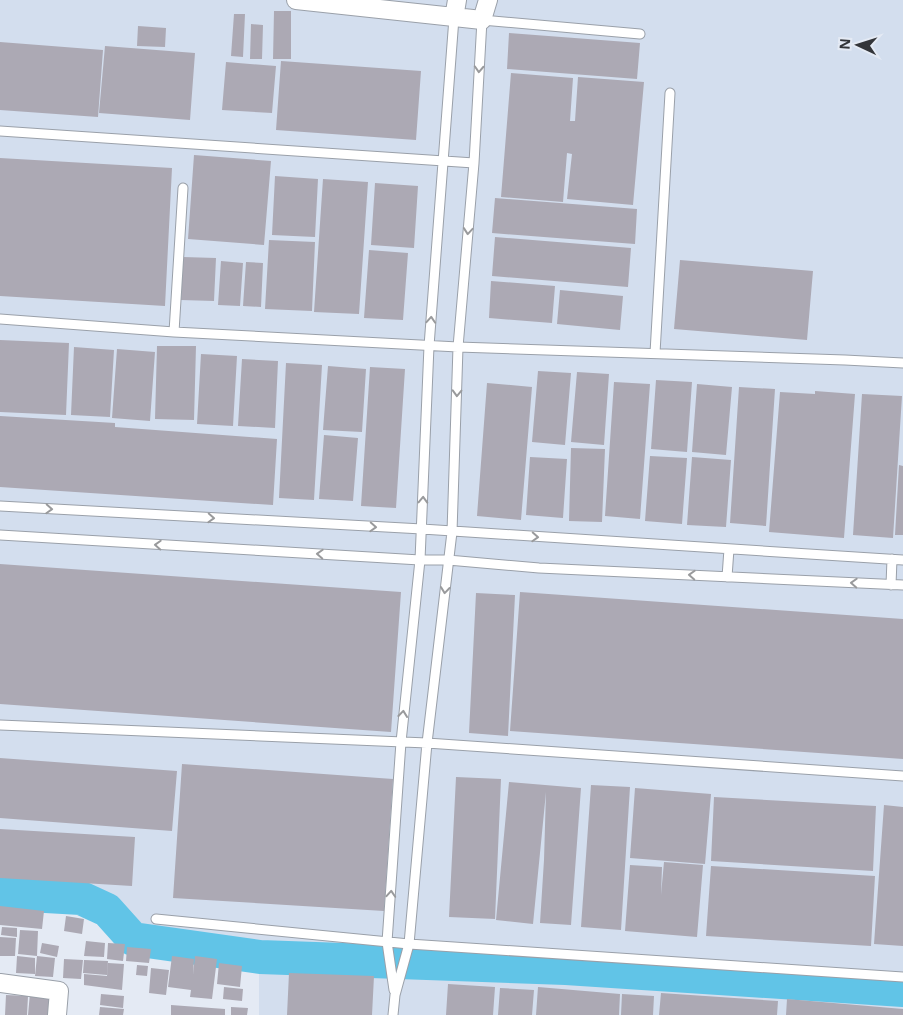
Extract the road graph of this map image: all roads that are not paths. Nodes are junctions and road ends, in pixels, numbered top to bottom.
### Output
1 (296, 0) edge
2 (457, 0) edge
3 (488, 0) edge
4 (454, 18) junction
5 (482, 20) junction
6 (640, 34) dead end
7 (670, 94) dead end
8 (0, 131) edge
9 (443, 160) junction
10 (474, 163) junction
11 (183, 188) dead end
12 (0, 319) edge
13 (174, 332) junction
14 (430, 346) junction
15 (458, 347) junction
16 (654, 353) junction
17 (903, 363) edge
18 (0, 506) edge
19 (422, 529) junction
20 (452, 532) junction
21 (0, 535) edge
22 (729, 549) junction
23 (892, 559) junction
24 (420, 560) junction
25 (448, 560) junction
26 (903, 560) edge
27 (727, 577) junction
28 (891, 584) junction
29 (903, 585) edge
30 (0, 725) edge
31 (400, 742) junction
32 (428, 743) junction
33 (903, 776) edge
34 (156, 919) dead end
35 (387, 942) junction
36 (409, 944) junction
37 (903, 977) edge
38 (0, 983) edge
39 (395, 995) junction
40 (57, 1015) edge
41 (393, 1015) edge

1 - 4 street
2 - 4 street
3 - 5 street
4 - 5 street
4 - 9 lane
5 - 6 lane
5 -> 10 lane
7 - 16 lane
8 - 9 lane
9 - 10 lane
14 -> 9 lane
10 -> 15 lane
11 - 13 lane
12 - 13 lane
13 - 14 lane
14 - 15 lane
19 -> 14 lane
15 - 16 lane
15 -> 20 lane
16 - 17 lane
18 -> 19 lane
19 - 20 lane
19 - 24 lane
20 -> 22 lane
20 - 25 lane
24 -> 21 lane
22 - 23 lane
22 - 27 lane
23 - 26 lane
23 - 28 lane
24 - 25 lane
31 -> 24 lane
27 -> 25 lane
25 -> 32 lane
28 -> 27 lane
28 - 29 lane
30 - 31 lane
31 - 32 lane
35 -> 31 lane
32 - 33 lane
32 - 36 lane
34 - 35 lane
35 - 36 lane
35 - 39 lane
36 - 37 lane
36 - 39 lane
38 - 40 street
39 - 41 lane

